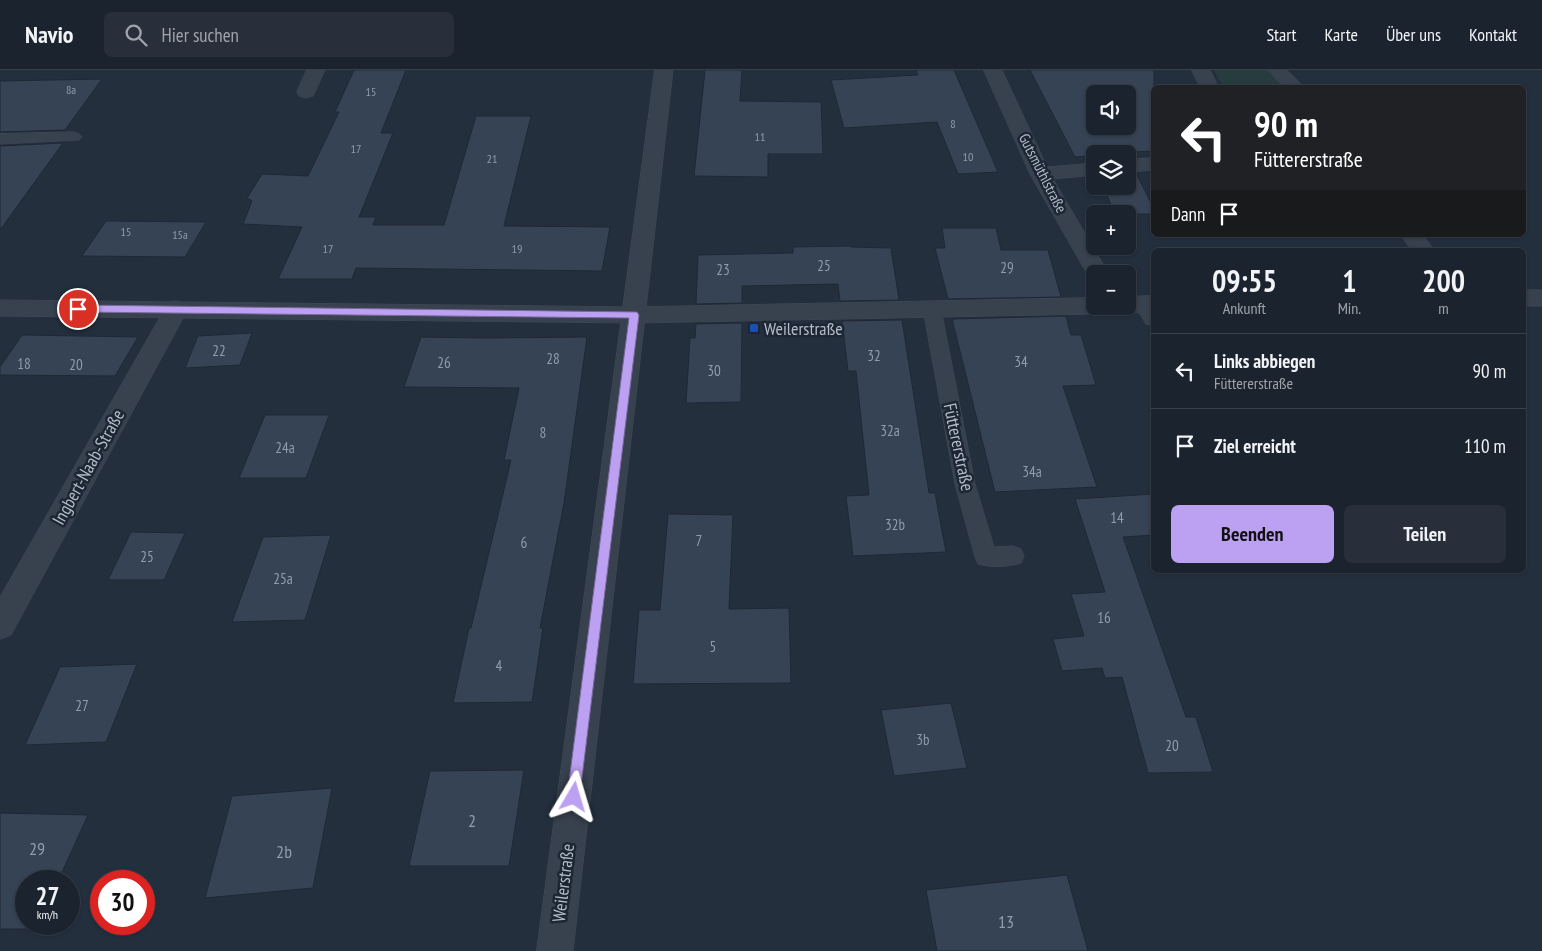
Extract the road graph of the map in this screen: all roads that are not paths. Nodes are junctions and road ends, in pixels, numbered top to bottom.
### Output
1 (316, 70) edge
2 (664, 70) edge
3 (993, 70) edge
4 (1201, 70) edge
5 (1277, 70) edge
6 (1208, 85) edge
7 (1293, 85) edge
8 (306, 92) dead end
9 (74, 137) dead end
10 (0, 139) edge
11 (1151, 164) edge
12 (1136, 165) edge
13 (1086, 170) edge
14 (1040, 174) junction
15 (1413, 237) edge
16 (1421, 248) edge
17 (1093, 265) edge
18 (1526, 298) edge
19 (1542, 298) edge
20 (1086, 306) edge
21 (0, 308) edge
22 (176, 309) junction
23 (932, 309) junction
24 (634, 315) junction
25 (1013, 556) dead end
26 (0, 625) edge
27 (555, 951) edge

1 - 8 street
2 - 24 street, Weilerstraße
3 - 14 street, Gutsmüthlstraße
4 - 6 street
5 - 7 street
9 - 10 lane
11 - 12 street
13 - 14 street
14 - 17 street, Gutsmüthlstraße
15 - 16 street
18 - 19 street
20 - 23 street
21 - 22 street
22 - 24 street
22 - 26 street, Ingbert-Naab-Straße
23 - 24 street
23 - 25 lane, Füttererstraße
24 - 27 street, Weilerstraße

